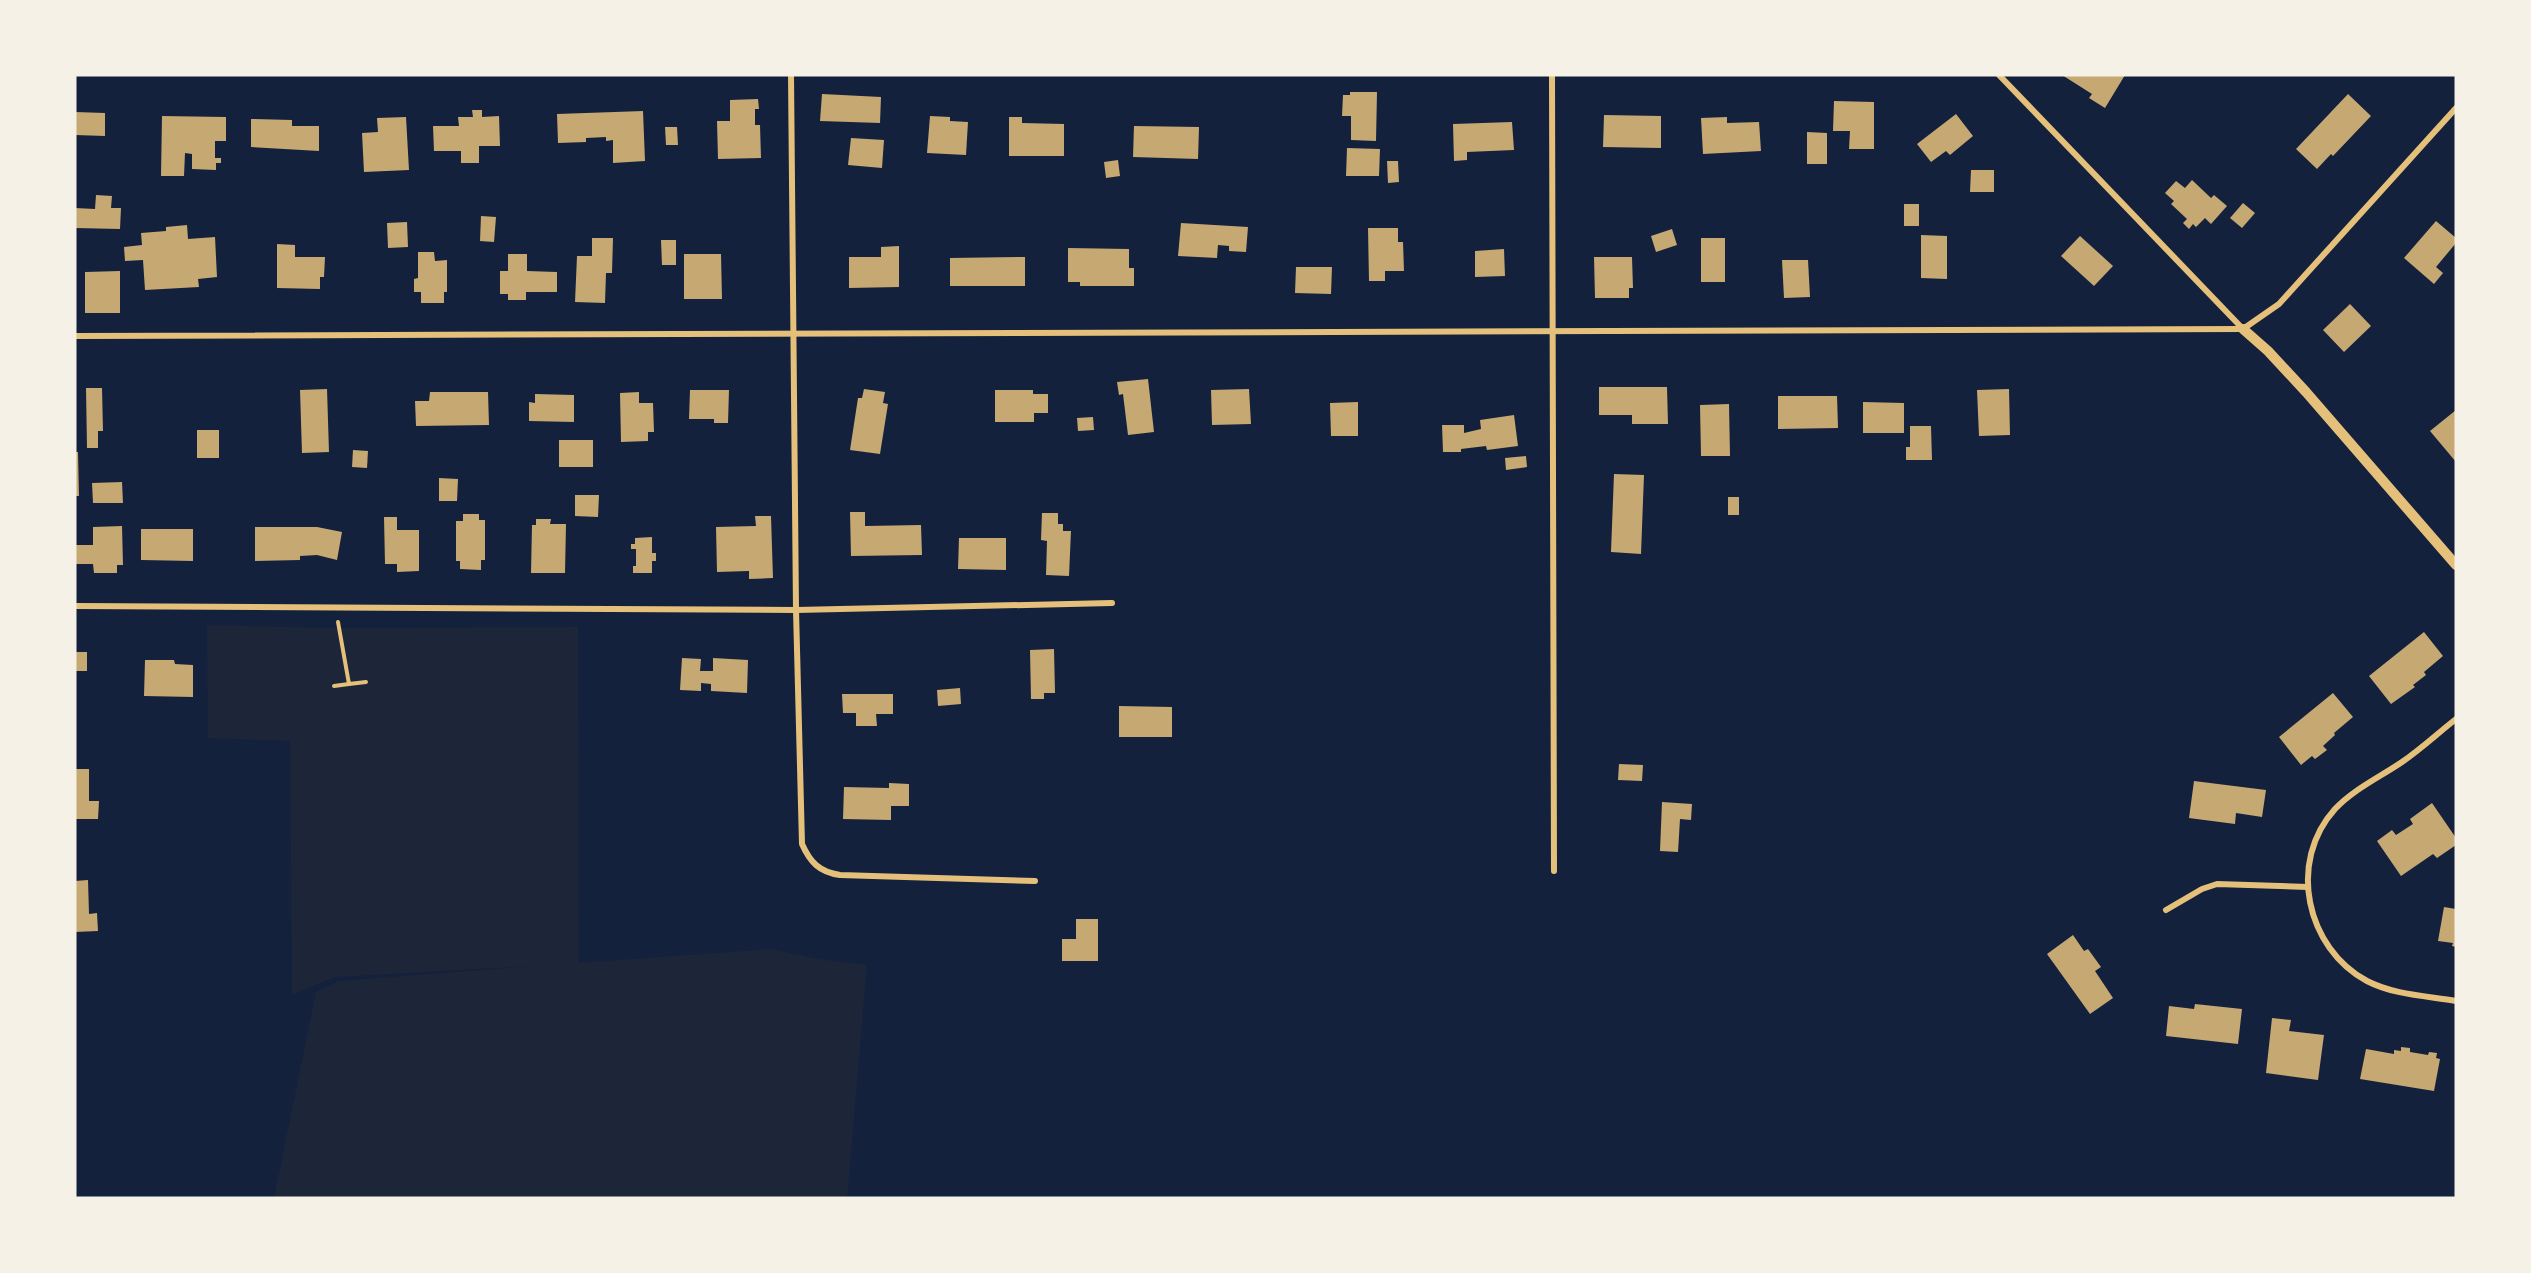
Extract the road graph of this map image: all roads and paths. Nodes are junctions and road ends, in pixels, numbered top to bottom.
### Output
1 (791, 75) edge
2 (1552, 75) edge
3 (1999, 75) edge
4 (2456, 108) edge
5 (2243, 329) junction
6 (1554, 331) junction
7 (793, 334) junction
8 (75, 336) edge
9 (2456, 565) edge
10 (1112, 603) dead end
11 (75, 606) edge
12 (335, 607) junction
13 (796, 610) junction
14 (366, 682) dead end
15 (349, 684) junction
16 (334, 686) dead end
17 (2456, 719) edge
18 (1554, 871) dead end
19 (1035, 881) dead end
20 (2308, 887) junction
21 (2166, 910) dead end
22 (2456, 1001) edge

1 - 7 street
2 - 6 street
3 - 5 street
4 - 5 street
5 - 6 street
5 - 9 street
6 - 7 street
6 - 18 street
7 - 8 street
7 - 13 street
10 - 13 street
11 - 12 street
12 - 13 street
12 - 15 path
13 - 19 street
14 - 15 path
15 - 16 path
17 - 20 street
20 - 21 street
20 - 22 street

